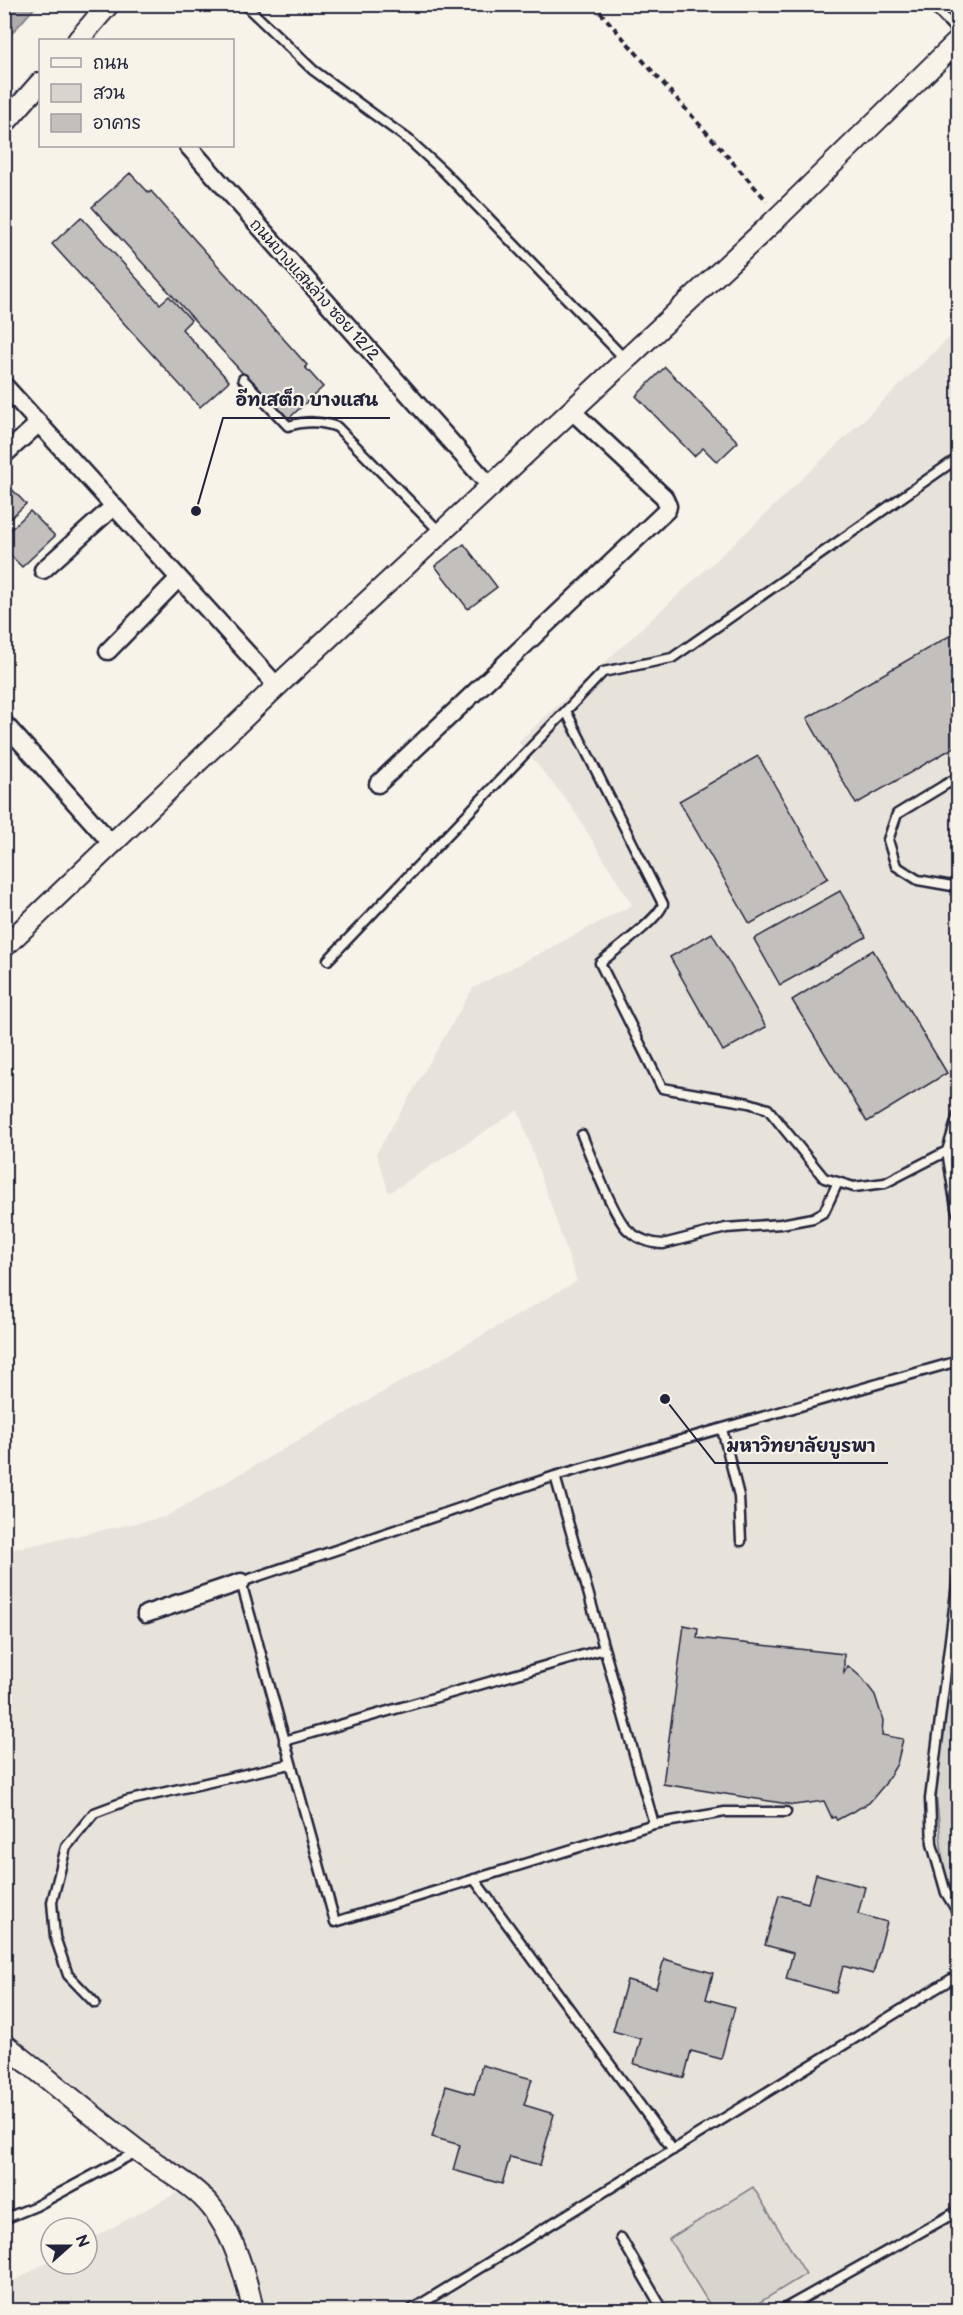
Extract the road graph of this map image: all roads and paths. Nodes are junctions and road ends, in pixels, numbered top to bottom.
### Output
1 (109, 4) edge
2 (244, 4) edge
3 (593, 4) edge
4 (931, 4) edge
5 (958, 32) edge
6 (87, 37) edge
7 (958, 41) edge
8 (39, 84) edge
9 (4, 124) edge
10 (189, 147) edge
11 (780, 215) junction
12 (625, 359) junction
13 (243, 379) dead end
14 (4, 385) edge
15 (571, 410) junction
16 (39, 423) junction
17 (4, 455) edge
18 (958, 458) edge
19 (490, 486) junction
20 (114, 506) junction
21 (441, 532) junction
22 (43, 570) dead end
23 (179, 578) junction
24 (108, 651) dead end
25 (277, 686) junction
26 (566, 711) junction
27 (4, 723) edge
28 (958, 777) edge
29 (378, 784) dead end
30 (113, 845) junction
31 (958, 889) edge
32 (4, 947) edge
33 (328, 960) dead end
34 (958, 1115) edge
35 (582, 1135) dead end
36 (947, 1151) junction
37 (838, 1182) junction
38 (958, 1214) edge
39 (958, 1360) edge
40 (722, 1429) junction
41 (555, 1476) junction
42 (741, 1541) dead end
43 (958, 1576) edge
44 (241, 1582) junction
45 (146, 1614) dead end
46 (604, 1649) junction
47 (284, 1741) junction
48 (290, 1764) junction
49 (786, 1812) dead end
50 (654, 1824) junction
51 (474, 1879) junction
52 (958, 1913) edge
53 (958, 1976) edge
54 (95, 2002) dead end
55 (4, 2044) edge
56 (674, 2150) junction
57 (138, 2151) junction
58 (958, 2211) edge
59 (4, 2219) edge
60 (621, 2238) dead end
61 (253, 2310) edge
62 (411, 2310) edge
63 (663, 2310) edge
64 (782, 2310) edge

1 - 6 street
2 - 12 lane
3 - 11 path
4 - 5 lane
7 - 11 street
8 - 9 street
10 - 19 street, ถนนบางแสนล่าง ซอย 12/2
11 - 12 street
12 - 15 street
13 - 21 lane
14 - 16 street
15 - 19 street
15 - 29 street
16 - 17 street
16 - 20 street
18 - 26 lane
19 - 21 street
20 - 22 street
20 - 23 street
21 - 25 street
23 - 24 street
23 - 25 street
25 - 30 street
26 - 33 lane
26 - 37 lane
27 - 30 street
28 - 31 lane
30 - 32 street
34 - 36 lane
35 - 37 lane
36 - 37 lane
36 - 38 lane
39 - 40 lane
40 - 41 lane
40 - 42 lane
41 - 44 lane
41 - 46 lane
43 - 52 lane
44 - 45 street
44 - 47 lane
46 - 47 lane
46 - 50 lane
47 - 48 lane
48 - 51 lane
48 - 54 lane
49 - 50 lane
50 - 51 lane
51 - 56 lane
53 - 56 lane
55 - 57 street
56 - 62 lane
57 - 59 lane
57 - 61 street
58 - 64 lane
60 - 63 lane

